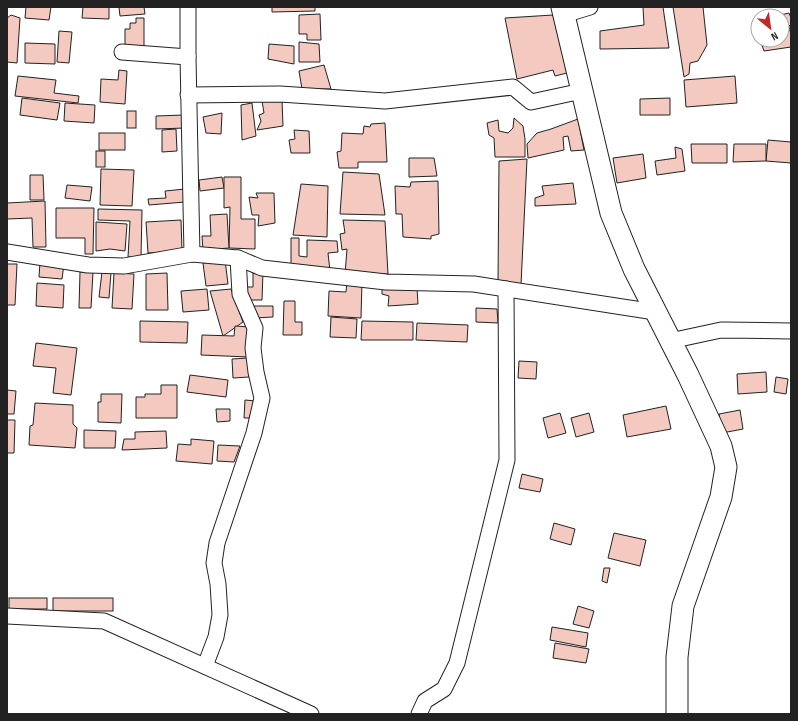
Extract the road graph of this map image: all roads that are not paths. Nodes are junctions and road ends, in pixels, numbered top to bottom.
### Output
1 (188, 7) edge
2 (590, 7) edge
3 (563, 11) edge
4 (122, 52) dead end
5 (188, 57) junction
6 (582, 90) junction
7 (188, 95) junction
8 (7, 252) edge
9 (192, 254) junction
10 (238, 258) junction
11 (506, 289) junction
12 (656, 312) junction
13 (791, 331) edge
14 (670, 341) junction
15 (7, 616) edge
16 (205, 666) junction
17 (311, 714) edge
18 (419, 714) edge
19 (677, 714) edge

1 - 5 street
2 - 3 street
3 - 6 street
4 - 5 street
5 - 7 street
6 - 7 street
6 - 12 street
7 - 9 street
8 - 9 street
9 - 10 street
10 - 11 street
10 - 16 street
11 - 12 street
11 - 18 street
12 - 14 street
13 - 14 street
14 - 19 street
15 - 16 street
16 - 17 street

